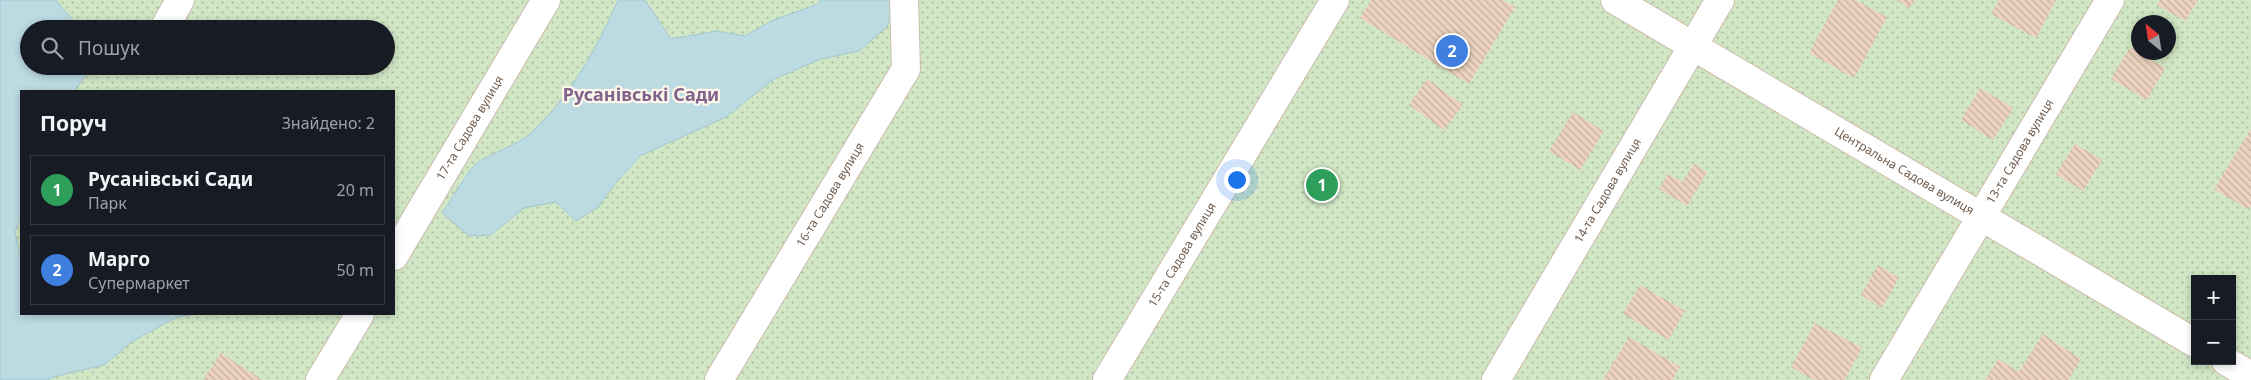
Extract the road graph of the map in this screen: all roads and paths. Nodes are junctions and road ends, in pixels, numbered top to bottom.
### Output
1 (180, 0) edge
2 (546, 0) edge
3 (904, 0) edge
4 (1335, 0) edge
5 (1615, 0) edge
6 (1720, 0) edge
7 (2110, 0) edge
8 (169, 20) edge
9 (1693, 46) junction
10 (1981, 215) junction
11 (395, 254) edge
12 (359, 315) edge
13 (2191, 341) edge
14 (2233, 365) edge
15 (2251, 376) edge
16 (320, 380) edge
17 (719, 380) edge
18 (1107, 380) edge
19 (1496, 380) edge
20 (1884, 380) edge

1 - 8 street
2 - 11 street, 17-та Садова вулиця
3 - 17 street, 16-та Садова вулиця
4 - 18 street, 15-та Садова вулиця
5 - 9 street, Центральна Садова вулиця
6 - 9 street, 14-та Садова вулиця
7 - 10 street, 13-та Садова вулиця
9 - 10 street, Центральна Садова вулиця
9 - 19 street, 14-та Садова вулиця
10 - 13 street, Центральна Садова вулиця
10 - 20 street, 13-та Садова вулиця
12 - 16 street
14 - 15 street

